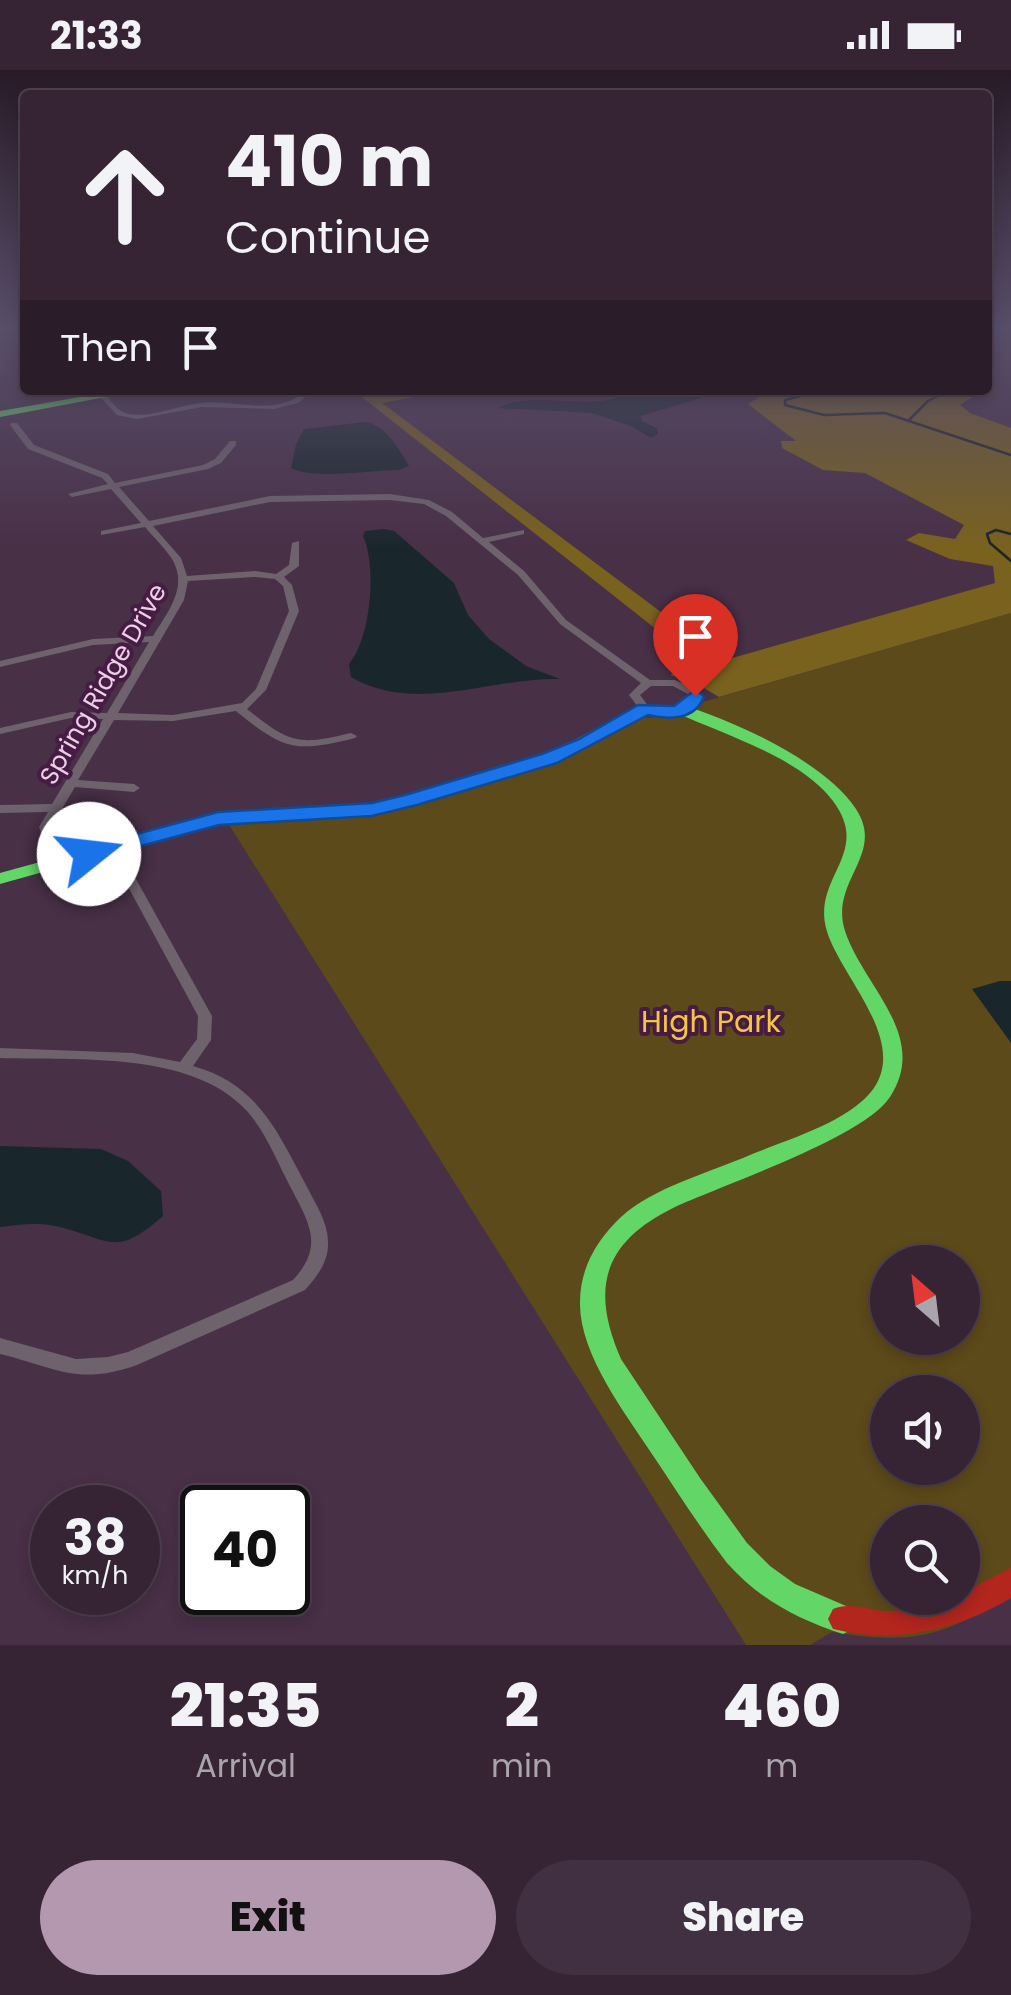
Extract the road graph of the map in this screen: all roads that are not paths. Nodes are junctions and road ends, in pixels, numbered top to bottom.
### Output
1 (77, 402) edge
2 (108, 402) edge
3 (296, 402) joint
4 (315, 406) dead end
5 (7, 416) edge
6 (233, 443) dead end
7 (114, 486) junction
8 (72, 494) dead end
9 (147, 524) junction
10 (521, 532) dead end
11 (104, 533) dead end
12 (481, 541) junction
13 (296, 544) dead end
14 (278, 577) junction
15 (182, 580) junction
16 (156, 639) junction
17 (0, 664) edge
18 (648, 683) junction
19 (239, 708) junction
20 (645, 709) junction
21 (682, 710) junction
22 (111, 714) junction
23 (0, 730) edge
24 (352, 736) dead end
25 (70, 784) junction
26 (134, 788) dead end
27 (55, 808) junction
28 (0, 809) edge
29 (57, 863) junction
30 (125, 870) dead end
31 (0, 879) edge
32 (0, 1052) edge
33 (184, 1067) junction
34 (0, 1346) edge
35 (1011, 1582) edge

1 - 5 street
2 - 3 street
3 - 4 street
5 - 7 street, Spring Ridge Drive
6 - 7 street
7 - 8 street
7 - 9 street, Spring Ridge Drive
9 - 11 street
9 - 12 street
9 - 15 street, Spring Ridge Drive
10 - 12 street
12 - 18 street
13 - 14 street
14 - 15 street
14 - 19 street
15 - 16 street, Spring Ridge Drive
16 - 17 street
16 - 22 street, Spring Ridge Drive
18 - 20 street
18 - 21 street
19 - 22 street
19 - 24 street
20 - 21 street
20 - 29 street
21 - 35 street
22 - 23 street
22 - 25 street, Spring Ridge Drive
25 - 26 street
25 - 27 street, Spring Ridge Drive
27 - 28 street
27 - 29 street, Spring Ridge Drive
29 - 31 street
30 - 33 street
32 - 33 street
33 - 34 street

